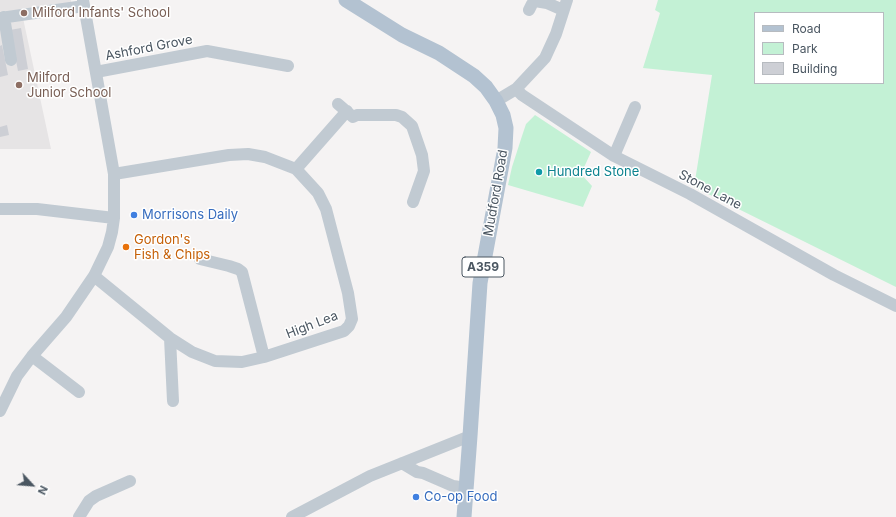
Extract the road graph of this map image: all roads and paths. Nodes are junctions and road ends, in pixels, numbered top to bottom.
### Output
1 (346, 0) edge
2 (84, 3) edge
3 (565, 5) edge
4 (529, 10) dead end
5 (2, 17) edge
6 (11, 60) dead end
7 (288, 66) dead end
8 (96, 72) junction
9 (516, 89) junction
10 (496, 101) junction
11 (635, 107) dead end
12 (614, 156) junction
13 (296, 169) junction
14 (114, 174) junction
15 (414, 202) dead end
16 (0, 209) edge
17 (114, 218) junction
18 (200, 259) dead end
19 (94, 276) junction
20 (896, 306) edge
21 (170, 338) junction
22 (32, 356) junction
23 (264, 357) junction
24 (79, 392) dead end
25 (173, 401) dead end
26 (0, 411) edge
27 (470, 436) junction
28 (402, 463) junction
29 (130, 481) dead end
30 (466, 488) junction
31 (80, 517) edge
32 (292, 517) edge
33 (464, 517) edge

1 - 10 main road, Mudford Road / A359
2 - 5 street
2 - 8 street
3 - 4 street
3 - 9 street
5 - 6 street
7 - 8 street, Ashford Grove
8 - 14 street
9 - 10 street
9 - 12 street, Stone Lane
10 - 27 main road, Mudford Road / A359
11 - 12 street
12 - 20 street, Stone Lane
13 - 14 street, High Lea
13 - 15 street
13 - 23 street, High Lea
14 - 17 street
16 - 17 street
17 - 19 street
18 - 23 street
19 - 21 street, High Lea
19 - 22 street
21 - 23 street, High Lea
21 - 25 street
22 - 24 street
22 - 26 street
27 - 28 street
27 - 30 main road, Mudford Road / A359
28 - 30 street
28 - 32 street
29 - 31 street
30 - 33 main road, Mudford Road / A359

